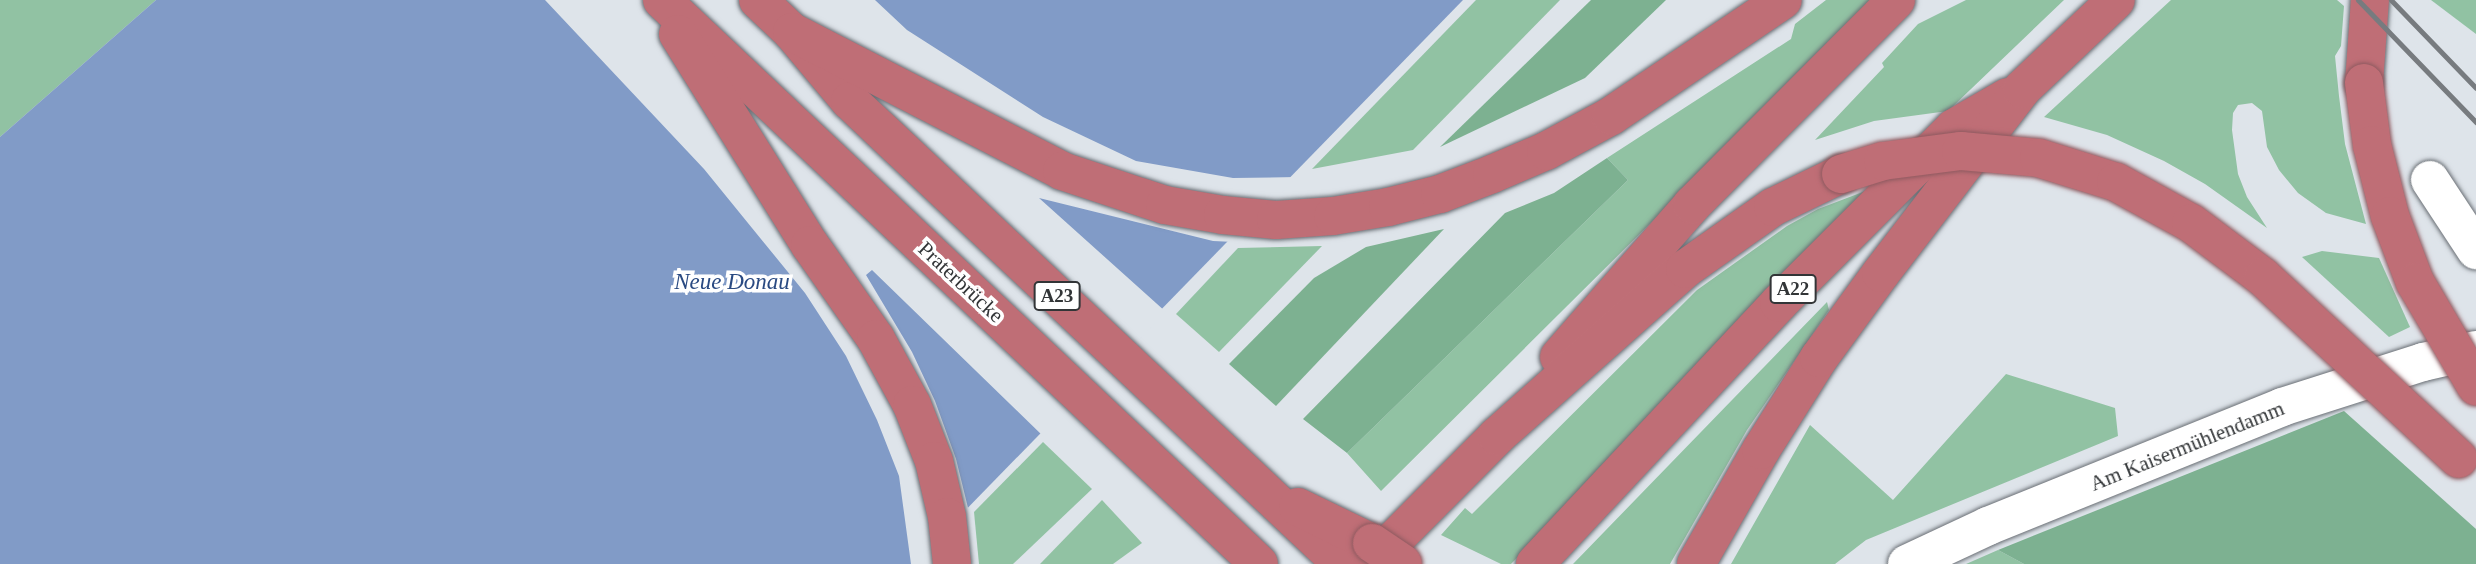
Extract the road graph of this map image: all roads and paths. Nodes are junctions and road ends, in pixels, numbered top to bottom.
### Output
1 (657, 0) edge
2 (662, 0) edge
3 (758, 0) edge
4 (1896, 0) edge
5 (2116, 0) edge
6 (2370, 0) edge
7 (1775, 5) edge
8 (792, 32) junction
9 (2022, 89) junction
10 (2430, 180) dead end
11 (2476, 250) edge
12 (2476, 350) edge
13 (2476, 386) edge
14 (1497, 436) junction
15 (2468, 467) edge
16 (1264, 491) junction
17 (1253, 560) edge
18 (952, 564) edge
19 (1342, 564) edge
20 (1370, 564) edge
21 (1403, 564) edge
22 (1535, 564) edge
23 (1696, 564) edge
24 (1906, 564) edge

1 - 18 highway
2 - 17 highway, Praterbrücke / A23
3 - 8 highway, A23
4 - 14 highway
5 - 9 highway, A22
6 - 13 highway, bridge
7 - 8 highway
8 - 16 highway, A23
9 - 22 highway, A22
9 - 23 highway
10 - 11 street
12 - 24 street, Am Kaisermühlendamm
14 - 15 highway, bridge
14 - 20 highway
16 - 19 highway, A23
16 - 21 highway, bridge

